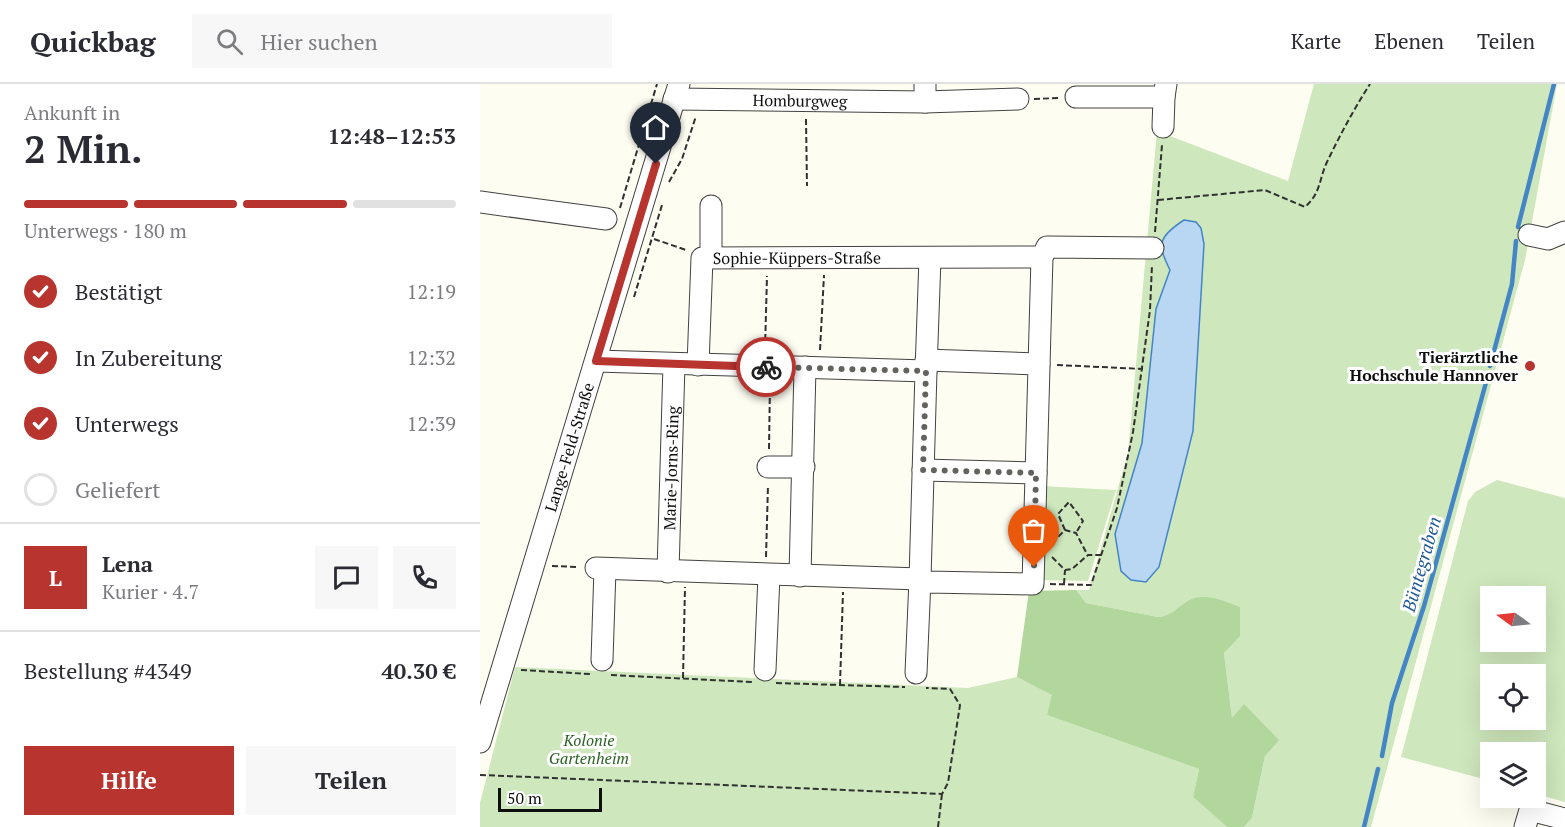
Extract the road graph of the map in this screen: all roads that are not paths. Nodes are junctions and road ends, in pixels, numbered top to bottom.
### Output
1 (1165, 91) edge
2 (676, 92) edge
3 (925, 93) edge
4 (1076, 97) road end
5 (1018, 99) road end
6 (1163, 127) road end
7 (480, 202) edge
8 (711, 206) dead end
9 (613, 214) road end
10 (1565, 232) edge
11 (1529, 235) dead end
12 (1153, 248) road end
13 (1042, 257) junction
14 (706, 258) junction
15 (930, 258) junction
16 (596, 361) junction
17 (674, 364) junction
18 (1039, 364) junction
19 (698, 365) junction
20 (926, 365) junction
21 (812, 368) junction
22 (768, 467) dead end
23 (804, 467) junction
24 (923, 470) junction
25 (1036, 473) junction
26 (677, 572) junction
27 (769, 575) junction
28 (800, 576) junction
29 (920, 579) junction
30 (599, 670) road end
31 (764, 678) road end
32 (913, 682) road end
33 (480, 742) edge
34 (1565, 819) edge
35 (1525, 827) edge

1 - 4 street
1 - 6 street
2 - 3 street, Homburgweg
2 - 16 street, Lange-Feld-Straße
3 - 5 street, Homburgweg
7 - 9 street
8 - 14 street
10 - 11 street
12 - 13 street, Sophie-Küppers-Straße
13 - 15 street, Sophie-Küppers-Straße
13 - 18 street
14 - 15 street, Sophie-Küppers-Straße
14 - 19 street, Sophie-Küppers-Straße
15 - 20 street
16 - 17 street
16 - 33 street, Lange-Feld-Straße
17 - 19 street
17 - 26 street, Marie-Jorns-Ring
18 - 20 street
18 - 25 street
19 - 21 street
20 - 21 street
20 - 24 street
21 - 23 street
22 - 23 street
23 - 28 street
24 - 25 street
24 - 29 street
25 - 29 street
26 - 27 street
26 - 30 street
27 - 28 street
27 - 31 street
28 - 29 street
29 - 32 street
34 - 35 street

